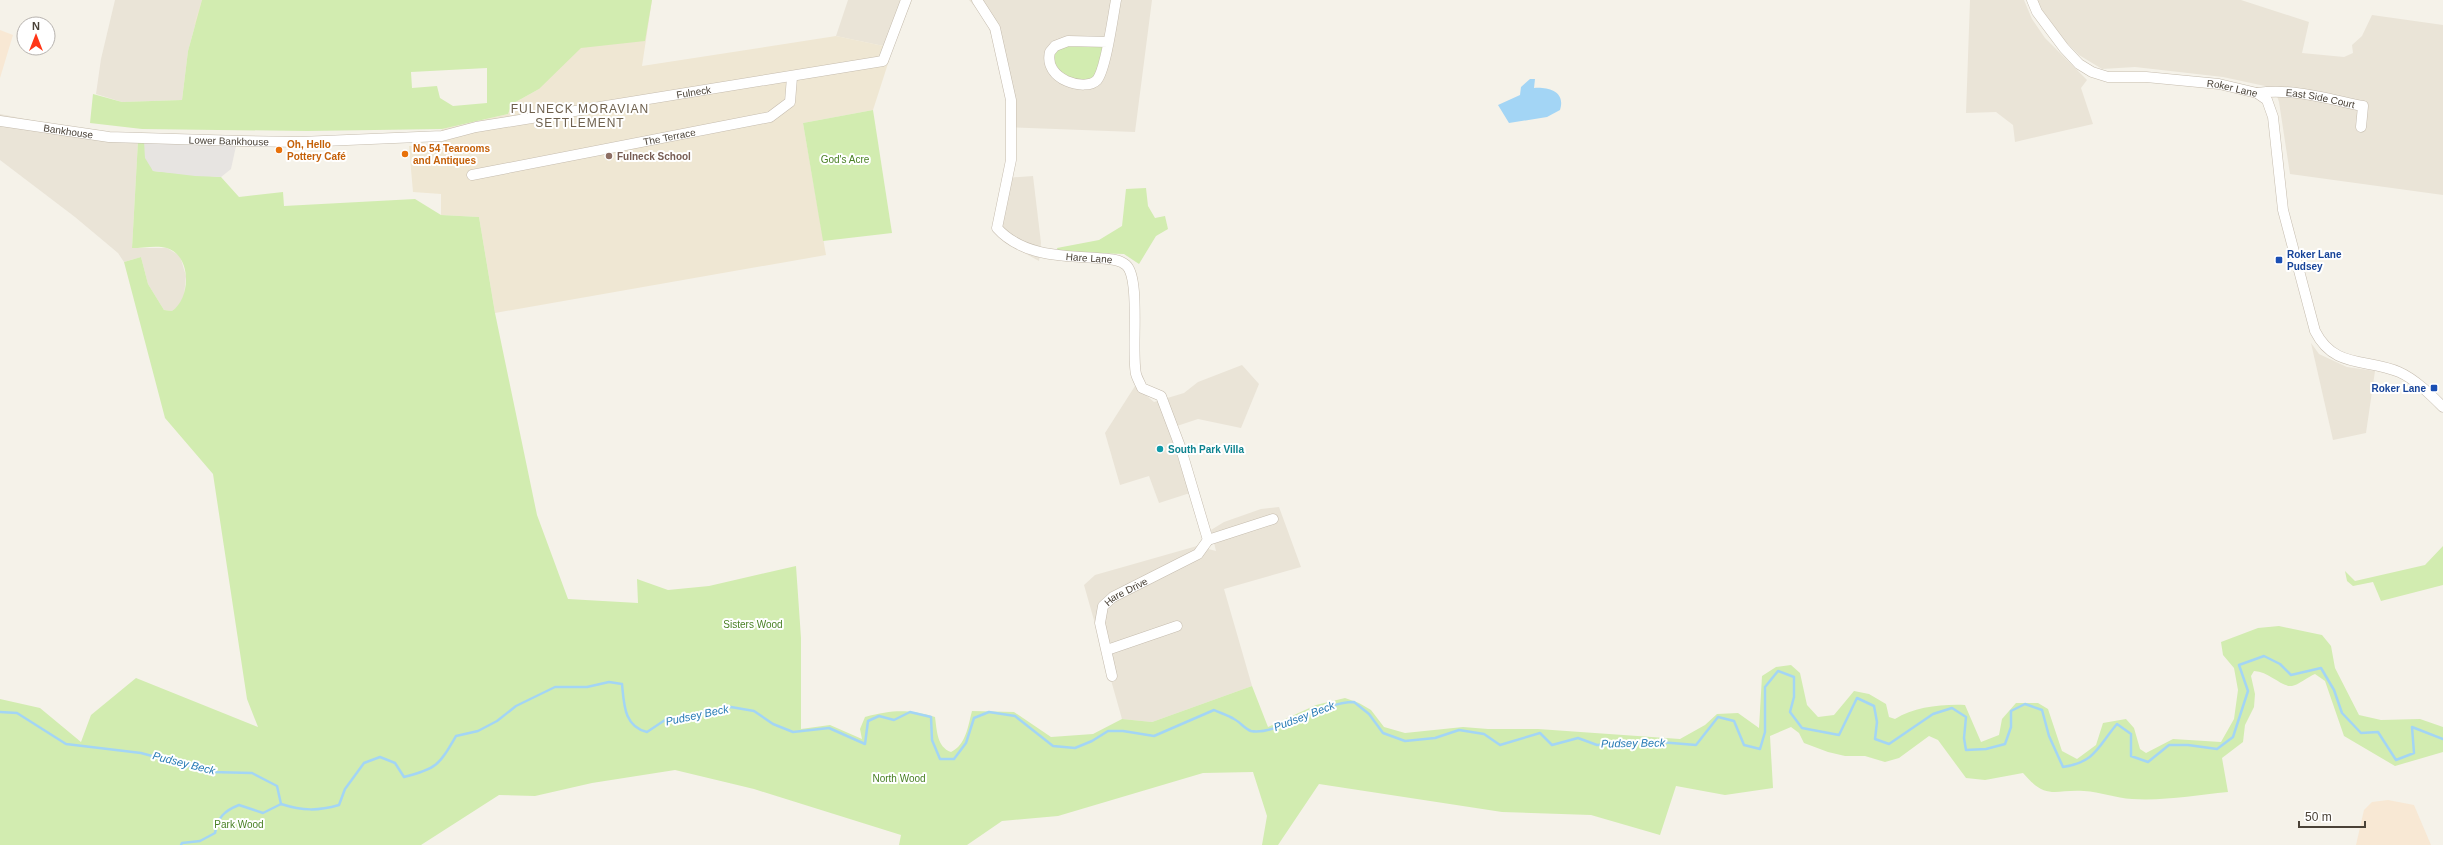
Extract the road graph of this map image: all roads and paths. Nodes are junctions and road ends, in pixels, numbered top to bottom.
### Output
1 (906, 0) edge
2 (977, 0) edge
3 (1116, 0) edge
4 (2032, 0) edge
5 (1108, 42) junction
6 (792, 77) junction
7 (2257, 93) junction
8 (0, 121) edge
9 (2361, 128) dead end
10 (442, 136) joint
11 (136, 137) joint
12 (472, 175) dead end
13 (2443, 407) edge
14 (1273, 519) dead end
15 (1208, 540) junction
16 (1177, 626) dead end
17 (1107, 650) junction
18 (1112, 676) dead end

1 - 6 street, Fulneck
2 - 15 street, Hare Lane
3 - 5 street
4 - 7 street, Roker Lane
5 - 5 street
6 - 10 street, Fulneck
6 - 12 street, The Terrace
7 - 9 street, East Side Court
7 - 13 street, Roker Lane
8 - 11 street, Bankhouse
10 - 11 street, Lower Bankhouse
14 - 15 street
15 - 17 street, Hare Drive
16 - 17 street
17 - 18 street, Hare Drive

